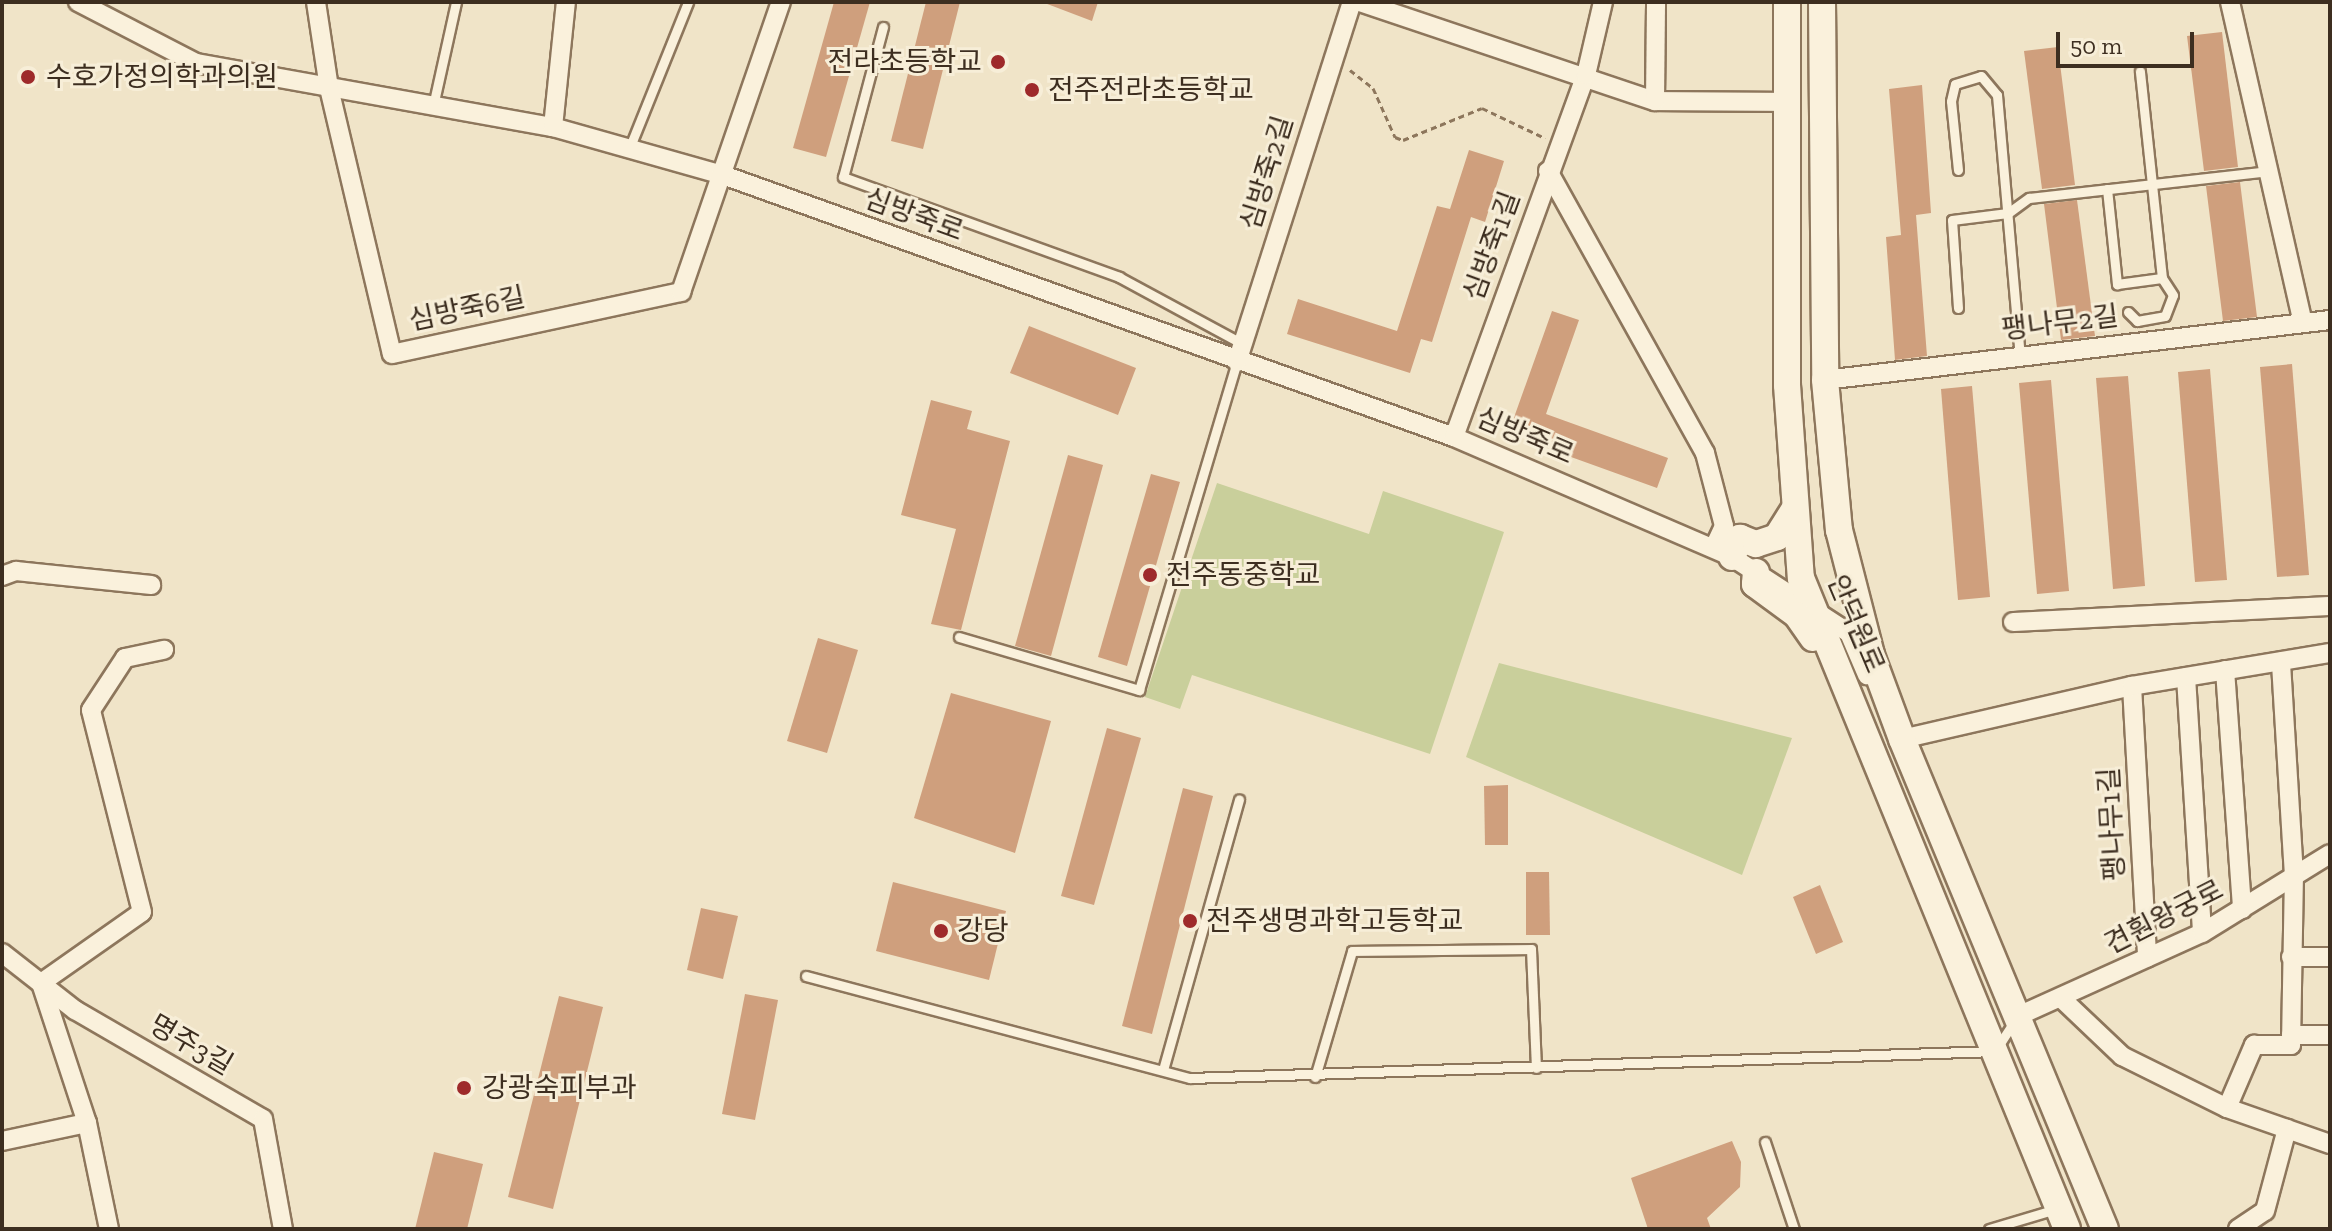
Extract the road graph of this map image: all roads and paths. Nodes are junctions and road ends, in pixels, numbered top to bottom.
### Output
1 (78, 2) edge
2 (316, 2) edge
3 (456, 2) edge
4 (566, 2) edge
5 (688, 2) edge
6 (781, 2) edge
7 (1352, 2) edge
8 (1360, 2) edge
9 (1603, 2) edge
10 (1656, 2) edge
11 (1787, 2) edge
12 (1822, 2) edge
13 (2230, 2) edge
14 (883, 27) dead end
15 (1331, 62) junction
16 (2140, 71) dead end
17 (1586, 75) junction
18 (329, 88) junction
19 (1655, 101) junction
20 (1787, 102) junction
21 (433, 106) junction
22 (553, 127) junction
23 (1560, 143) junction
24 (629, 149) junction
25 (1958, 170) dead end
26 (1548, 171) junction
27 (2269, 171) junction
28 (723, 175) junction
29 (2150, 184) junction
30 (2107, 189) junction
31 (2008, 213) junction
32 (2162, 278) junction
33 (1958, 308) dead end
34 (2128, 312) dead end
35 (2330, 312) edge
36 (2302, 320) junction
37 (2330, 320) edge
38 (1240, 353) junction
39 (2020, 356) junction
40 (1825, 380) junction
41 (1454, 437) junction
42 (1794, 510) junction
43 (1723, 552) junction
44 (1756, 572) junction
45 (2, 576) edge
46 (151, 585) dead end
47 (1808, 601) junction
48 (2330, 606) edge
49 (2013, 622) dead end
50 (959, 637) dead end
51 (164, 650) dead end
52 (1837, 655) junction
53 (2329, 659) edge
54 (2281, 661) junction
55 (2225, 670) junction
56 (2186, 677) junction
57 (2132, 686) junction
58 (1886, 696) junction
59 (1902, 739) junction
60 (1239, 799) dead end
61 (2330, 854) edge
62 (2294, 876) junction
63 (2242, 909) junction
64 (2202, 933) junction
65 (2, 953) edge
66 (2291, 957) junction
67 (2330, 957) edge
68 (2147, 958) junction
69 (806, 976) dead end
70 (41, 983) junction
71 (2062, 999) junction
72 (2018, 1016) junction
73 (2291, 1035) junction
74 (2330, 1035) edge
75 (1995, 1051) junction
76 (1536, 1068) junction
77 (1163, 1070) junction
78 (1315, 1077) junction
79 (2227, 1108) junction
80 (87, 1123) junction
81 (2287, 1129) junction
82 (2, 1141) edge
83 (1765, 1142) dead end
84 (2330, 1144) edge
85 (2063, 1219) edge
86 (109, 1229) edge
87 (283, 1229) edge
88 (1794, 1229) edge
89 (1989, 1229) edge
90 (2105, 1229) edge
91 (2238, 1229) edge

1 - 18 street, 심방죽로
2 - 18 street
3 - 21 lane
4 - 22 street
5 - 24 lane
6 - 28 street
7 - 15 street, 심방죽2길
8 - 17 street
9 - 17 street, 심방죽1길
10 - 19 street
11 - 20 street, 안덕원로
12 - 40 street, 안덕원로
13 - 27 street
14 - 38 lane
15 - 23 path
15 - 38 street, 심방죽2길
16 - 29 lane
17 - 19 street
17 - 23 street, 심방죽1길
18 - 21 street, 심방죽로
18 - 28 street, 심방죽6길
19 - 20 street
20 - 42 street, 안덕원로
21 - 22 street, 심방죽로
22 - 24 street, 심방죽로
23 - 26 street, 심방죽1길
24 - 28 street, 심방죽로
25 - 31 lane
26 - 41 street, 심방죽1길
26 - 43 street
27 - 29 lane
27 - 36 street
28 - 38 street, 심방죽로
29 - 30 lane
29 - 32 lane
30 - 31 lane
30 - 32 lane
31 - 33 lane
31 - 39 lane
32 - 34 lane
35 - 36 street, 팽나무2길
36 - 37 street, 팽나무2길
36 - 39 street, 팽나무2길
38 - 41 street, 심방죽로
38 - 50 lane
39 - 40 street, 팽나무2길
40 - 58 street, 안덕원로
41 - 43 street, 심방죽로
42 - 43 street
42 - 47 street, 안덕원로
43 - 44 street, 심방죽로
44 - 47 street, 심방죽로
44 - 52 street
45 - 46 street
47 - 52 street, 안덕원로
47 - 58 street, 심방죽로
48 - 49 street
51 - 70 street
52 - 75 street, 안덕원로
53 - 54 street
54 - 55 street
54 - 62 street
55 - 56 street
55 - 63 street
56 - 57 street
56 - 64 street
57 - 59 street
57 - 68 street, 팽나무1길
58 - 59 street, 안덕원로
59 - 72 street, 안덕원로
60 - 77 lane
61 - 62 street, 견훤왕궁로
62 - 63 street, 견훤왕궁로
62 - 66 street
63 - 64 street, 견훤왕궁로
64 - 68 street, 견훤왕궁로
65 - 70 street, 명주3길
66 - 67 street
66 - 73 street
68 - 71 street, 견훤왕궁로
69 - 77 lane
70 - 80 street
70 - 87 street, 명주3길
71 - 72 street, 견훤왕궁로
71 - 79 street
72 - 75 lane
72 - 90 street, 안덕원로
73 - 74 street
73 - 79 street
75 - 76 lane
75 - 85 street, 안덕원로
76 - 78 lane
76 - 78 lane
77 - 78 lane
79 - 81 street
80 - 82 street
80 - 86 street
81 - 84 street
81 - 91 street
83 - 88 lane
85 - 89 lane

